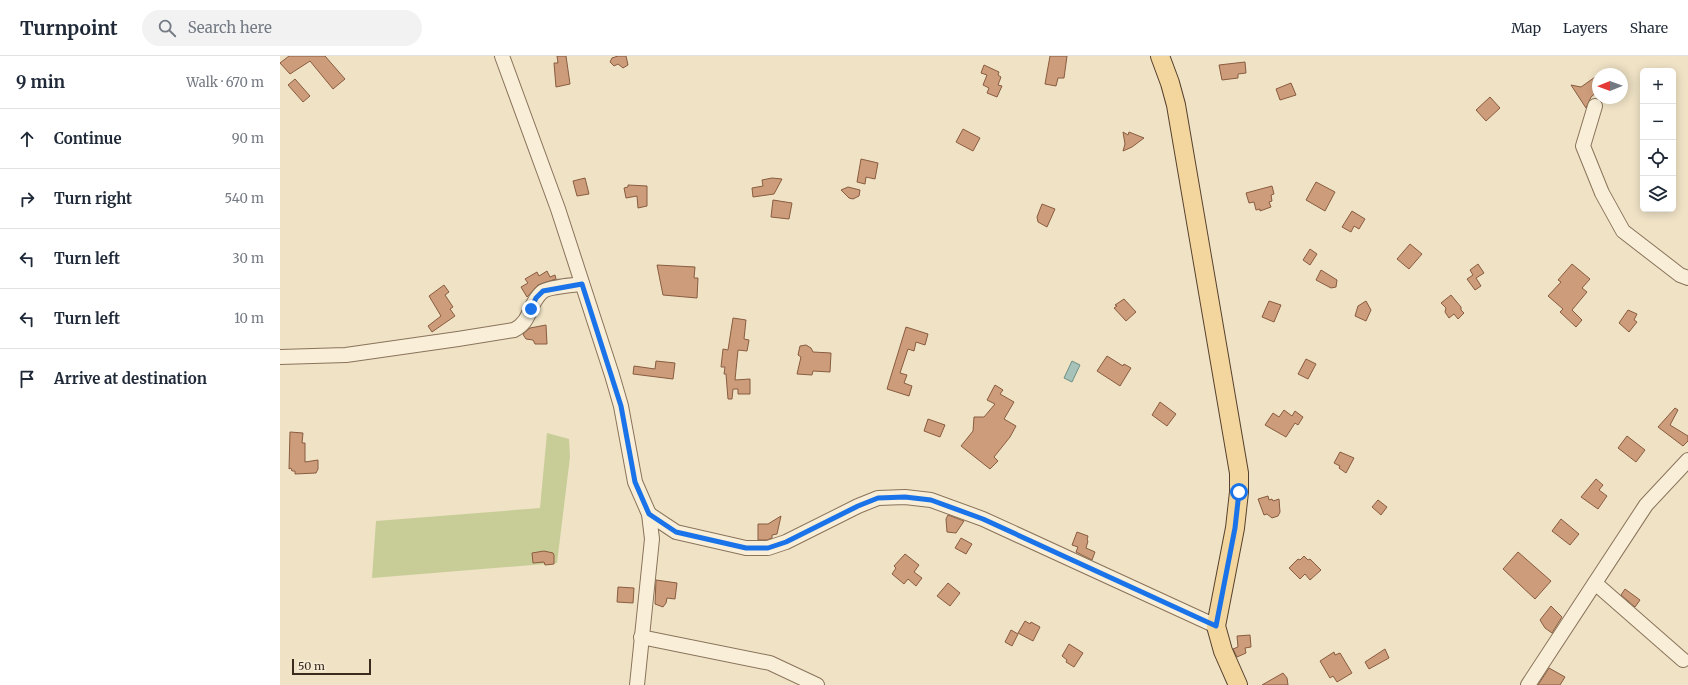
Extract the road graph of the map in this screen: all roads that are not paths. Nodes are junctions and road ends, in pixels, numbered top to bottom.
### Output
1 (502, 56) edge
2 (1160, 56) edge
3 (1595, 106) dead end
4 (1688, 278) edge
5 (582, 284) junction
6 (280, 357) edge
7 (1688, 460) edge
8 (649, 514) junction
9 (1595, 583) junction
10 (1216, 626) junction
11 (641, 637) junction
12 (1683, 660) dead end
13 (637, 685) edge
14 (817, 685) edge
15 (1238, 685) edge
16 (1528, 685) edge

1 - 5 street
2 - 10 main road
3 - 4 street
5 - 6 street
5 - 8 street
7 - 9 street
8 - 10 street
8 - 11 street
9 - 12 street
9 - 16 street
10 - 15 main road
11 - 13 street
11 - 14 street

